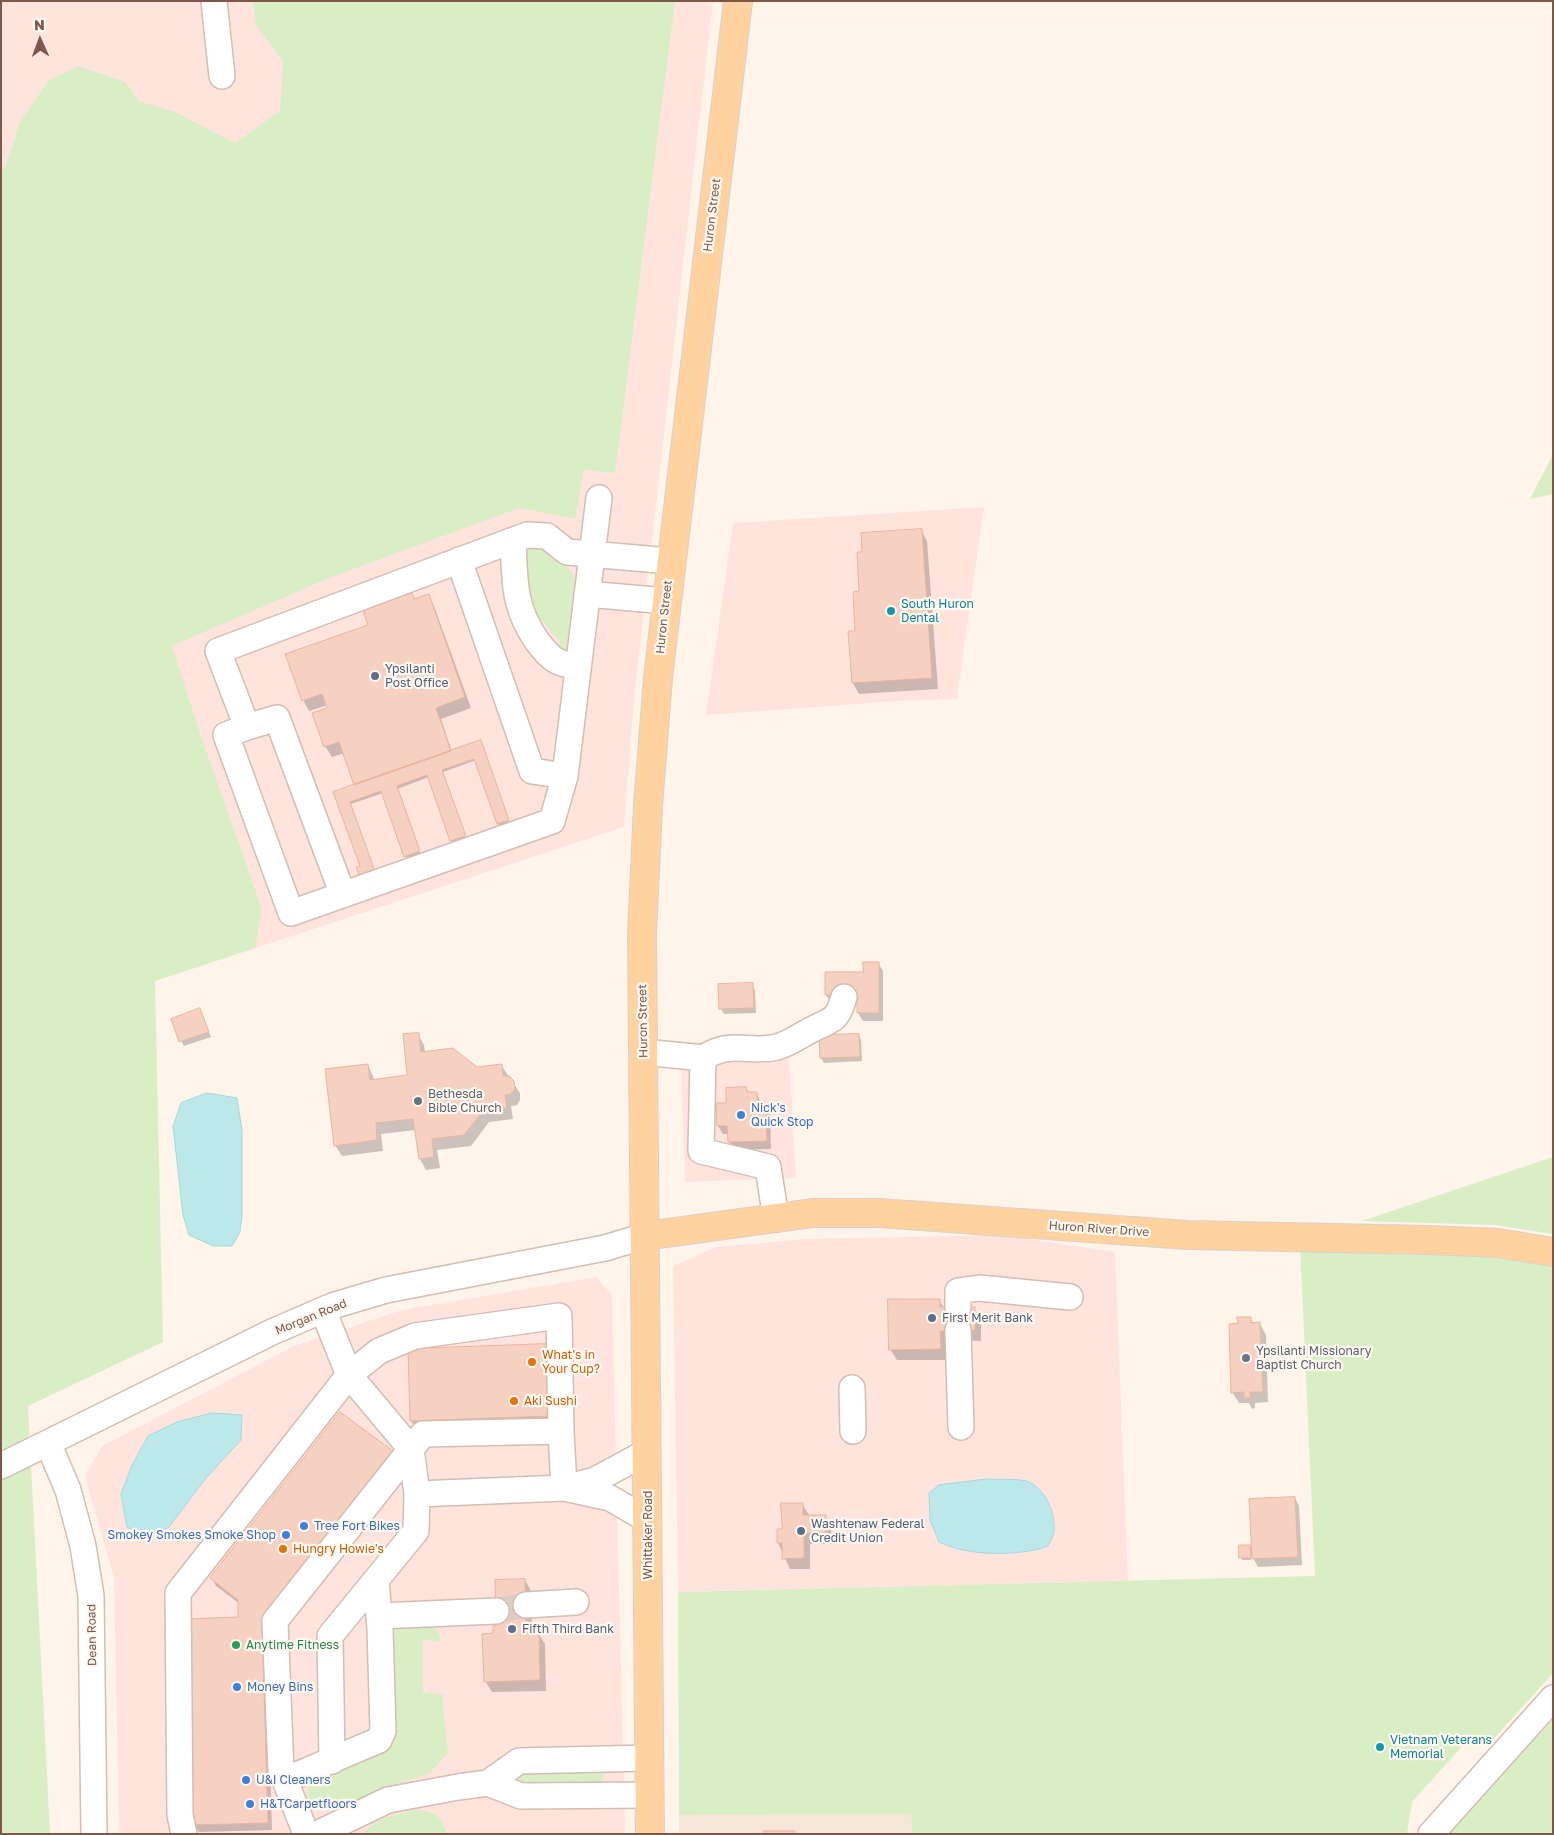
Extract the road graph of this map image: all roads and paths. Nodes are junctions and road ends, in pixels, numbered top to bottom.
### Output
1 (214, 1) edge
2 (738, 1) edge
3 (222, 76) dead end
4 (599, 498) dead end
5 (513, 541) junction
6 (592, 554) junction
7 (459, 560) junction
8 (670, 560) junction
9 (587, 594) junction
10 (666, 601) junction
11 (578, 666) junction
12 (247, 727) junction
13 (565, 776) junction
14 (343, 895) junction
15 (844, 997) dead end
16 (644, 1052) junction
17 (703, 1058) junction
18 (776, 1219) junction
19 (646, 1236) junction
20 (1553, 1252) edge
21 (1070, 1297) dead end
22 (323, 1310) junction
23 (349, 1375) junction
24 (852, 1388) dead end
25 (960, 1428) dead end
26 (561, 1431) junction
27 (852, 1431) dead end
28 (48, 1443) junction
29 (411, 1449) junction
30 (647, 1452) junction
31 (1, 1466) edge
32 (564, 1488) junction
33 (417, 1494) junction
34 (648, 1520) junction
35 (376, 1580) junction
36 (576, 1602) dead end
37 (526, 1605) tunnel mouth
38 (496, 1611) tunnel mouth
39 (379, 1616) junction
40 (1553, 1698) edge
41 (649, 1758) junction
42 (332, 1761) junction
43 (285, 1780) junction
44 (488, 1783) junction
45 (650, 1796) junction
46 (318, 1833) edge
47 (94, 1834) edge
48 (184, 1834) edge
49 (650, 1834) edge
50 (1431, 1834) edge

1 - 3 street
2 - 8 main road, Huron Street
4 - 6 street
5 - 6 street
5 - 7 street
5 - 11 street
6 - 8 street
6 - 9 street
7 - 12 street
7 - 13 street
8 - 10 main road, Huron Street
9 - 10 street
9 - 11 street
10 - 16 main road, Huron Street
11 - 13 street
12 - 14 street
12 - 14 street
13 - 14 street
15 - 17 street
16 - 17 street
16 - 19 main road, Huron Street
17 - 18 street
18 - 19 main road, Huron River Drive
18 - 20 main road, Huron River Drive
19 - 22 street, Morgan Road
19 - 30 main road, Whittaker Road
21 - 25 street
22 - 23 street
22 - 28 street, Morgan Road
23 - 26 street
23 - 29 street
23 - 48 street
24 - 27 street
26 - 29 street
26 - 32 street
28 - 31 street, Morgan Road
28 - 47 street, Dean Road
29 - 33 street
29 - 43 street
30 - 32 street
30 - 34 main road, Whittaker Road
32 - 33 street
32 - 34 street
33 - 35 street
34 - 41 main road, Whittaker Road
35 - 39 street
35 - 42 street
36 - 37 street
38 - 39 street
39 - 42 street
40 - 50 street
41 - 44 street
41 - 45 main road, Whittaker Road
42 - 43 street
43 - 46 street
44 - 45 street
44 - 46 street
45 - 49 main road, Whittaker Road

